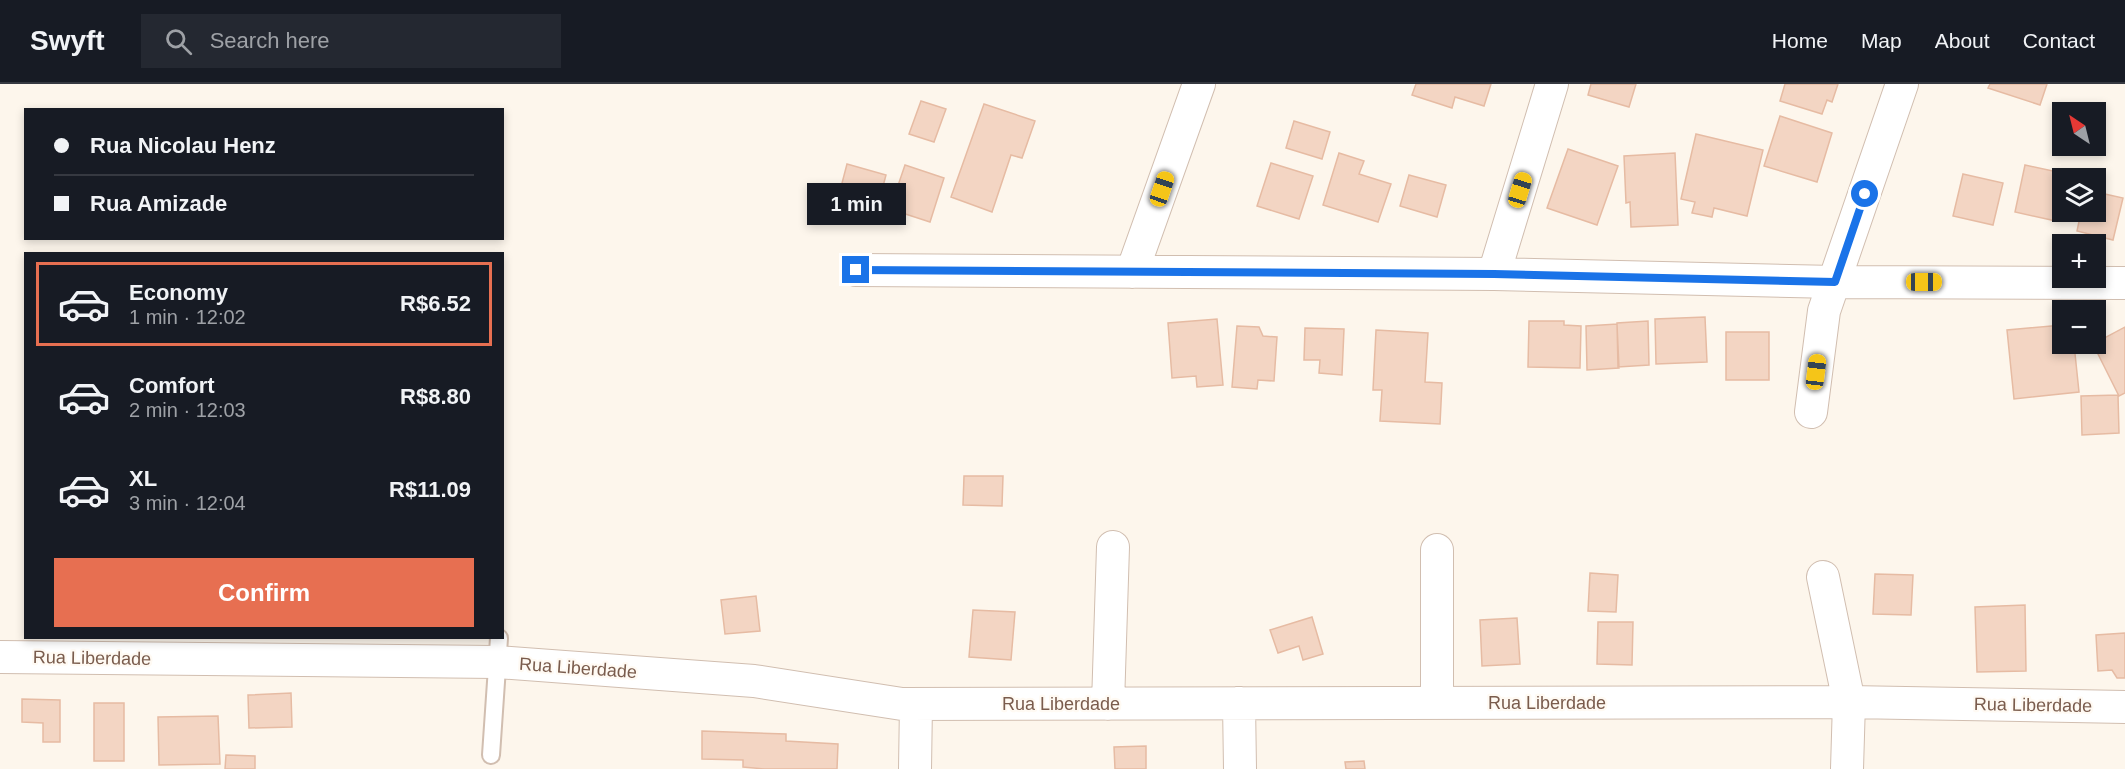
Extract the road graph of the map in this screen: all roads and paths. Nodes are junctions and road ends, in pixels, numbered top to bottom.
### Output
1 (1198, 84) edge
2 (1552, 84) edge
3 (1902, 84) edge
4 (856, 270) dead end
5 (1132, 272) junction
6 (1494, 274) junction
7 (1835, 282) junction
8 (2125, 283) edge
9 (1811, 412) dead end
10 (1113, 547) dead end
11 (1437, 550) dead end
12 (1823, 577) dead end
13 (498, 650) edge
14 (0, 657) edge
15 (1849, 702) junction
16 (1437, 703) junction
17 (916, 704) junction
18 (1108, 704) junction
19 (1239, 704) junction
20 (2125, 706) edge
21 (491, 755) dead end
22 (915, 769) edge
23 (1240, 769) edge
24 (1847, 769) edge

1 - 5 street
2 - 6 street
3 - 7 street
4 - 5 street
5 - 6 street
6 - 7 street
7 - 8 street
7 - 9 street
10 - 18 street
11 - 16 street
12 - 15 street
13 - 14 street, Rua Liberdade
13 - 17 street, Rua Liberdade
13 - 21 lane
15 - 16 street, Rua Liberdade
15 - 20 street, Rua Liberdade
15 - 24 street
16 - 19 street, Rua Liberdade
17 - 18 street, Rua Liberdade
17 - 22 street
18 - 19 street, Rua Liberdade
19 - 23 street

